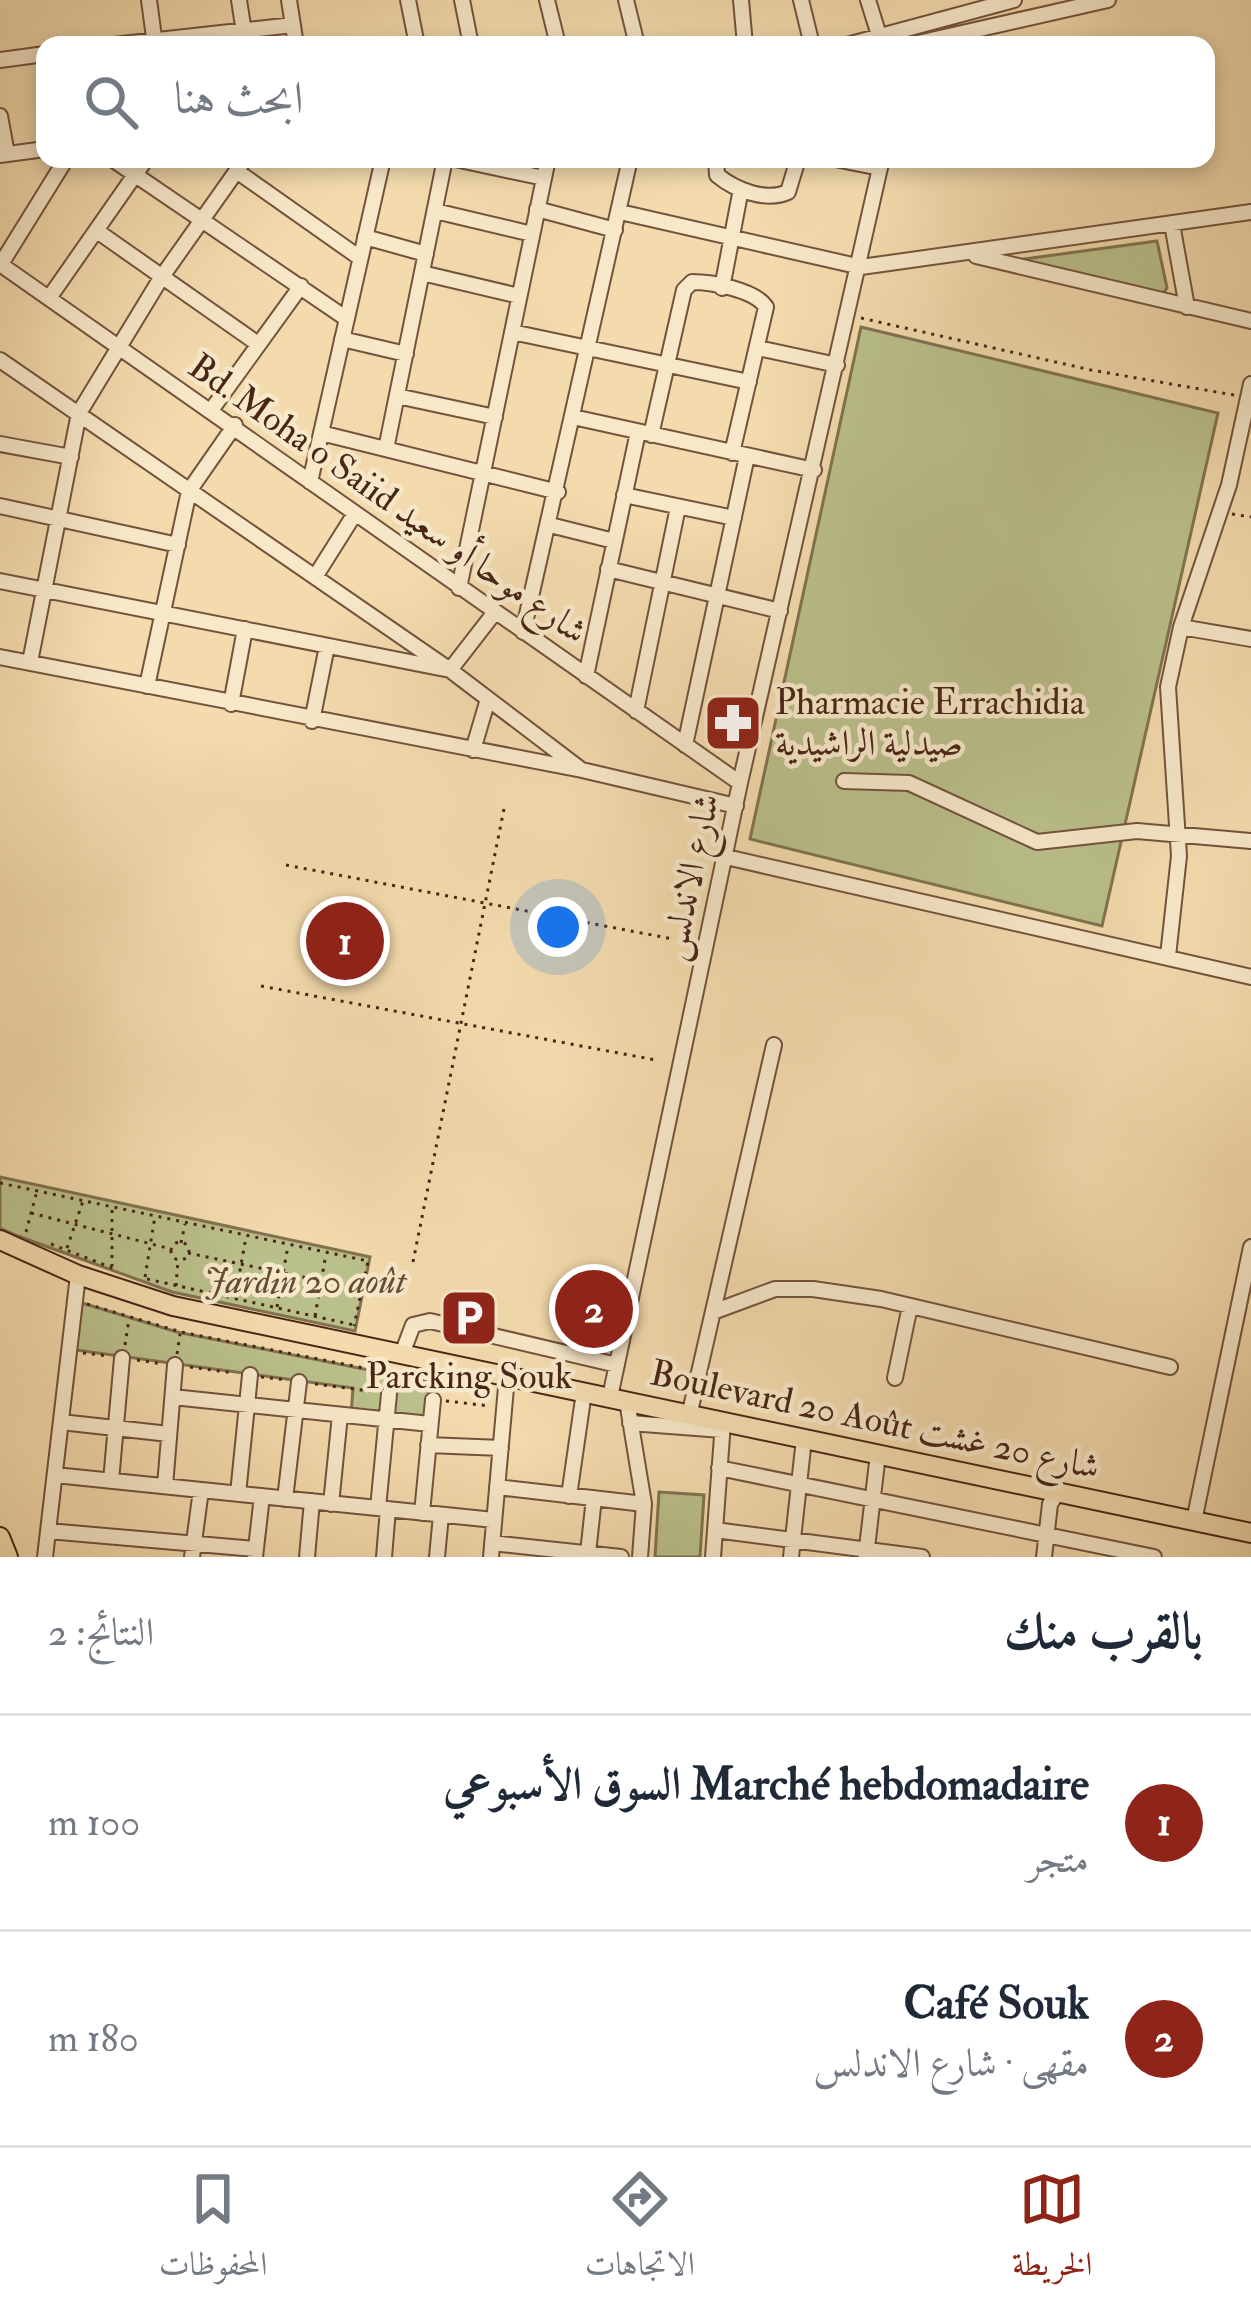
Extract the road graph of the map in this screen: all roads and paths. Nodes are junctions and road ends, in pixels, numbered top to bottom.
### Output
1 (149, 0) edge
2 (238, 0) edge
3 (289, 0) edge
4 (409, 0) edge
5 (462, 0) edge
6 (547, 0) edge
7 (741, 0) edge
8 (801, 0) edge
9 (868, 0) edge
10 (1014, 0) edge
11 (1026, 0) edge
12 (1108, 0) edge
13 (631, 1) edge
14 (1031, 18) junction
15 (293, 25) junction
16 (154, 36) edge
17 (244, 36) edge
18 (252, 36) edge
19 (295, 36) edge
20 (415, 36) edge
21 (469, 36) edge
22 (556, 36) edge
23 (636, 36) edge
24 (744, 36) edge
25 (810, 36) edge
26 (879, 36) edge
27 (890, 36) edge
28 (950, 36) edge
29 (36, 55) edge
30 (0, 60) edge
31 (0, 116) edge
32 (36, 150) edge
33 (4, 155) edge
34 (60, 168) edge
35 (125, 168) edge
36 (140, 168) edge
37 (240, 168) edge
38 (246, 168) edge
39 (381, 168) edge
40 (444, 168) edge
41 (497, 168) edge
42 (546, 168) edge
43 (628, 168) edge
44 (717, 168) edge
45 (795, 168) edge
46 (880, 168) edge
47 (135, 175) junction
48 (544, 178) junction
49 (741, 189) junction
50 (538, 209) junction
51 (435, 211) junction
52 (620, 212) junction
53 (1251, 212) edge
54 (204, 221) junction
55 (1172, 224) junction
56 (616, 230) junction
57 (97, 231) junction
58 (532, 234) junction
59 (365, 237) junction
60 (731, 239) junction
61 (426, 254) junction
62 (969, 255) junction
63 (361, 258) junction
64 (0, 264) edge
65 (861, 267) junction
66 (422, 273) junction
67 (161, 278) junction
68 (301, 286) junction
69 (722, 288) junction
70 (520, 296) junction
71 (50, 298) junction
72 (1187, 307) junction
73 (850, 316) junction
74 (346, 319) junction
75 (1251, 321) edge
76 (512, 332) junction
77 (342, 339) junction
78 (258, 344) junction
79 (588, 346) junction
80 (119, 347) junction
81 (758, 348) junction
82 (406, 355) junction
83 (0, 360) edge
84 (668, 364) junction
85 (837, 365) junction
86 (749, 382) junction
87 (1249, 390) edge
88 (397, 396) junction
89 (212, 409) junction
90 (79, 413) junction
91 (573, 417) junction
92 (495, 418) junction
93 (235, 425) junction
94 (321, 433) junction
95 (644, 434) junction
96 (0, 444) edge
97 (386, 449) junction
98 (740, 455) junction
99 (71, 457) junction
100 (814, 470) junction
101 (483, 473) junction
102 (310, 482) junction
103 (189, 491) junction
104 (558, 492) junction
105 (624, 495) junction
106 (0, 506) edge
107 (678, 507) junction
108 (354, 514) junction
109 (734, 518) junction
110 (58, 519) junction
111 (550, 525) junction
112 (614, 541) junction
113 (178, 545) junction
114 (608, 569) junction
115 (315, 577) junction
116 (0, 580) edge
117 (662, 582) junction
118 (459, 588) junction
119 (45, 590) junction
120 (717, 595) junction
121 (780, 611) junction
122 (495, 612) junction
123 (163, 613) junction
124 (1180, 627) junction
125 (245, 629) junction
126 (523, 632) junction
127 (1251, 639) edge
128 (327, 646) junction
129 (0, 657) edge
130 (30, 662) junction
131 (450, 670) junction
132 (586, 676) junction
133 (147, 686) junction
134 (488, 699) junction
135 (231, 704) junction
136 (636, 711) junction
137 (312, 721) junction
138 (685, 745) junction
139 (473, 750) junction
140 (582, 770) junction
141 (844, 781) dead end
142 (740, 783) junction
143 (736, 806) junction
144 (504, 809) dead end
145 (1175, 831) junction
146 (1251, 841) edge
147 (726, 856) junction
148 (286, 865) dead end
149 (485, 903) junction
150 (673, 939) dead end
151 (1168, 956) junction
152 (1251, 977) edge
153 (261, 986) dead end
154 (460, 1025) junction
155 (775, 1045) dead end
156 (656, 1060) dead end
157 (0, 1183) edge
158 (37, 1191) junction
159 (83, 1201) junction
160 (112, 1207) junction
161 (31, 1213) junction
162 (155, 1216) junction
163 (185, 1222) junction
164 (75, 1225) junction
165 (26, 1234) dead end
166 (112, 1235) junction
167 (246, 1235) junction
168 (0, 1240) edge
169 (46, 1242) dead end
170 (181, 1243) junction
171 (288, 1244) junction
172 (151, 1245) junction
173 (1251, 1247) edge
174 (67, 1250) junction
175 (171, 1250) junction
176 (326, 1252) junction
177 (188, 1253) junction
178 (178, 1260) junction
179 (413, 1262) dead end
180 (241, 1264) junction
181 (112, 1268) junction
182 (283, 1273) junction
183 (78, 1275) junction
184 (144, 1279) junction
185 (322, 1281) junction
186 (176, 1286) junction
187 (362, 1289) junction
188 (235, 1300) junction
189 (81, 1302) dead end
190 (910, 1306) junction
191 (277, 1309) junction
192 (713, 1312) junction
193 (129, 1317) junction
194 (315, 1317) junction
195 (181, 1332) junction
196 (353, 1335) junction
197 (402, 1354) junction
198 (122, 1358) joint
199 (176, 1365) joint
200 (617, 1365) junction
201 (1169, 1367) dead end
202 (250, 1375) dead end
203 (507, 1376) junction
204 (895, 1378) dead end
205 (299, 1382) dead end
206 (584, 1392) junction
207 (388, 1394) dead end
208 (172, 1397) junction
209 (618, 1399) junction
210 (433, 1400) joint
211 (247, 1405) junction
212 (296, 1410) junction
213 (340, 1415) junction
214 (689, 1416) junction
215 (386, 1420) junction
216 (61, 1422) junction
217 (430, 1424) junction
218 (630, 1424) junction
219 (722, 1426) junction
220 (116, 1428) junction
221 (170, 1434) junction
222 (804, 1439) junction
223 (428, 1445) junction
224 (500, 1448) junction
225 (878, 1454) junction
226 (719, 1468) junction
227 (55, 1475) junction
228 (111, 1480) junction
229 (799, 1485) junction
230 (165, 1486) junction
231 (497, 1487) junction
232 (201, 1490) junction
233 (1058, 1492) junction
234 (238, 1494) junction
235 (262, 1496) junction
236 (569, 1496) junction
237 (285, 1498) junction
238 (594, 1498) junction
239 (873, 1501) junction
240 (312, 1502) junction
241 (331, 1504) junction
242 (644, 1504) junction
243 (383, 1509) junction
244 (422, 1513) junction
245 (441, 1515) junction
246 (494, 1520) junction
247 (1194, 1522) junction
248 (715, 1530) junction
249 (48, 1531) junction
250 (1251, 1533) edge
251 (0, 1537) edge
252 (1046, 1538) junction
253 (793, 1540) junction
254 (193, 1550) edge
255 (491, 1550) edge
256 (255, 1553) edge
257 (588, 1553) junction
258 (866, 1553) edge
259 (558, 1554) edge
260 (8, 1557) edge
261 (45, 1557) edge
262 (307, 1557) edge
263 (384, 1557) edge
264 (437, 1557) edge
265 (621, 1557) edge
266 (640, 1557) edge
267 (713, 1557) edge
268 (791, 1557) edge
269 (922, 1557) edge
270 (1043, 1557) edge
271 (1154, 1557) edge

1 - 16 street
2 - 17 street
3 - 15 street
4 - 20 street
5 - 21 street
6 - 22 street
7 - 24 street
8 - 25 street
9 - 26 street
10 - 27 street
11 - 14 street
12 - 14 street
13 - 23 street
14 - 28 street
15 - 18 street
15 - 19 street
29 - 30 street
31 - 33 street
32 - 33 street
34 - 64 street
35 - 47 street
36 - 47 street
37 - 54 street
38 - 63 street
39 - 59 street
40 - 51 street
41 - 48 street
42 - 48 street
43 - 52 street
44 - 49 street
45 - 49 street
46 - 65 street, شارع الاندلس
47 - 54 street
47 - 57 street
48 - 50 street
49 - 60 street
50 - 56 street
50 - 58 street
51 - 58 street
51 - 61 street
52 - 56 street
52 - 60 street
53 - 55 street
54 - 67 street
54 - 68 street
55 - 62 street
55 - 72 street
56 - 79 street
57 - 67 street
57 - 71 street
58 - 70 street
59 - 61 street
59 - 63 street
60 - 65 street
60 - 69 street
61 - 66 street
62 - 65 street
62 - 72 street
63 - 74 street
64 - 71 street, Bd. Moha o Saiid شارع موحا أو سعيد
65 - 73 street, شارع الاندلس
66 - 70 street
66 - 82 street
67 - 78 street
67 - 80 street
68 - 74 street
68 - 78 street
69 - 81 street
69 - 84 street
70 - 76 street
71 - 80 street, Bd. Moha o Saiid شارع موحا أو سعيد
72 - 75 street
73 - 85 street, شارع الاندلس
73 - 87 path
74 - 77 street
76 - 79 street
76 - 92 street
77 - 82 street
77 - 94 street
78 - 89 street
79 - 84 street
79 - 91 street
80 - 89 street, Bd. Moha o Saiid شارع موحا أو سعيد
80 - 90 street
81 - 85 street
81 - 86 street
82 - 88 street
83 - 90 street
84 - 86 street
84 - 95 street
85 - 100 street, شارع الاندلس
86 - 98 street
87 - 124 street
88 - 92 street
88 - 97 street
89 - 93 street, Bd. Moha o Saiid شارع موحا أو سعيد
90 - 99 street
90 - 103 street
91 - 95 street
91 - 104 street
92 - 101 street
93 - 102 street, Bd. Moha o Saiid شارع موحا أو سعيد
93 - 103 street
94 - 97 street
94 - 102 street
95 - 98 street
95 - 105 street
96 - 99 street
97 - 101 street
98 - 100 street
98 - 109 street
99 - 110 street
100 - 121 street, شارع الاندلس
101 - 104 street
101 - 118 street
102 - 108 street, Bd. Moha o Saiid شارع موحا أو سعيد
103 - 113 street
103 - 115 street
104 - 111 street
105 - 107 street
105 - 112 street
106 - 110 street
107 - 109 street
107 - 117 street
108 - 115 street
108 - 118 street, Bd. Moha o Saiid شارع موحا أو سعيد
109 - 120 street
110 - 113 street
110 - 119 street
111 - 112 street
111 - 126 street
112 - 114 street
113 - 123 street
114 - 117 street
114 - 132 street
115 - 131 street
116 - 119 street
117 - 120 street
117 - 136 street
118 - 122 street, Bd. Moha o Saiid شارع موحا أو سعيد
119 - 123 street
119 - 130 street
120 - 121 street
120 - 138 street
121 - 142 street, شارع الاندلس
122 - 126 street, Bd. Moha o Saiid شارع موحا أو سعيد
122 - 131 street
123 - 125 street
123 - 133 street
124 - 127 street
124 - 145 street
125 - 128 street
125 - 135 street
126 - 132 street, Bd. Moha o Saiid شارع موحا أو سعيد
128 - 131 street
128 - 137 street
129 - 130 street
130 - 133 street
131 - 134 street
132 - 136 street, Bd. Moha o Saiid شارع موحا أو سعيد
133 - 135 street
134 - 139 street
134 - 140 street
135 - 137 street
136 - 138 street, Bd. Moha o Saiid شارع موحا أو سعيد
137 - 139 street
138 - 142 street, Bd. Moha o Saiid شارع موحا أو سعيد
139 - 140 street
140 - 143 street
141 - 145 street
142 - 143 street, شارع الاندلس
143 - 147 street, شارع الاندلس
144 - 149 path
145 - 146 street
145 - 151 street
147 - 151 street
147 - 200 street, شارع الاندلس
148 - 149 path
149 - 150 path
149 - 154 path
151 - 152 street
153 - 154 path
154 - 156 path
154 - 179 path
155 - 192 street
157 - 158 path
158 - 159 path
158 - 161 path
159 - 160 path
159 - 164 path
160 - 162 path
160 - 166 path
161 - 164 path
161 - 165 path
162 - 163 path
162 - 172 path
163 - 167 path
163 - 170 path
164 - 166 path
164 - 174 path
166 - 172 path
166 - 181 path
167 - 171 path
167 - 180 path
168 - 183 main road, Boulevard 20 Août شارع 20 غشت
169 - 174 path
170 - 175 path
170 - 177 path
171 - 176 path
171 - 182 path
172 - 175 path
172 - 184 path
173 - 247 street
174 - 181 path
175 - 178 path
176 - 185 path
176 - 187 path
177 - 178 path
177 - 180 path
178 - 186 path
180 - 182 path
180 - 188 path
181 - 184 path
182 - 185 path
182 - 191 path
183 - 196 main road, Boulevard 20 Août شارع 20 غشت
183 - 216 street
184 - 186 path
185 - 187 path
185 - 194 path
186 - 188 path
187 - 196 path
188 - 191 path
189 - 193 path
190 - 192 street
190 - 201 street
190 - 204 street
191 - 194 path
192 - 214 street
193 - 195 path
193 - 198 path
194 - 196 path
195 - 199 path
195 - 210 path
196 - 197 main road, Boulevard 20 Août شارع 20 غشت
197 - 200 street
197 - 203 main road, Boulevard 20 Août شارع 20 غشت
198 - 220 street
199 - 208 street
200 - 209 street, شارع الاندلس
202 - 211 street
203 - 206 main road, Boulevard 20 Août شارع 20 غشت
203 - 224 street
205 - 212 street
206 - 209 main road, Boulevard 20 Août شارع 20 غشت
206 - 236 street
207 - 215 street
208 - 211 street
208 - 221 street
209 - 214 main road, Boulevard 20 Août شارع 20 غشت
209 - 218 street, شارع الاندلس
210 - 217 street
211 - 212 street
211 - 234 street
212 - 213 street
212 - 237 street
213 - 215 street
213 - 241 street
214 - 219 main road, Boulevard 20 Août شارع 20 غشت
215 - 217 street
215 - 243 street
216 - 220 street
216 - 227 street
217 - 223 street
218 - 219 street
218 - 242 street, شارع الاندلس
219 - 222 main road, Boulevard 20 Août شارع 20 غشت
219 - 226 street
220 - 221 street
220 - 228 street
221 - 230 street
222 - 225 main road, Boulevard 20 Août شارع 20 غشت
222 - 229 street
223 - 224 street
223 - 244 street
224 - 231 street
225 - 233 main road, Boulevard 20 Août شارع 20 غشت
225 - 239 street
226 - 229 street
226 - 248 street
227 - 228 street
227 - 249 street
228 - 230 street
229 - 239 street
229 - 253 street
230 - 232 street
231 - 236 street
231 - 246 street
232 - 234 street
232 - 254 street
233 - 247 main road, Boulevard 20 Août شارع 20 غشت
233 - 252 street
234 - 235 street
235 - 237 street
235 - 256 street
236 - 238 street
237 - 240 street
238 - 242 street
238 - 257 street
239 - 252 street
239 - 258 street
240 - 241 street
240 - 262 street
241 - 243 street
242 - 266 street, شارع الاندلس
243 - 244 street
243 - 263 street
244 - 245 street
245 - 246 street
245 - 264 street
246 - 255 street
247 - 250 main road, Boulevard 20 Août شارع 20 غشت
248 - 253 street
248 - 267 street
249 - 254 street
249 - 261 street
251 - 260 main road
252 - 270 street
252 - 271 street
253 - 258 street
253 - 268 street
254 - 256 street
255 - 259 street
257 - 259 street
257 - 265 street
258 - 269 street

